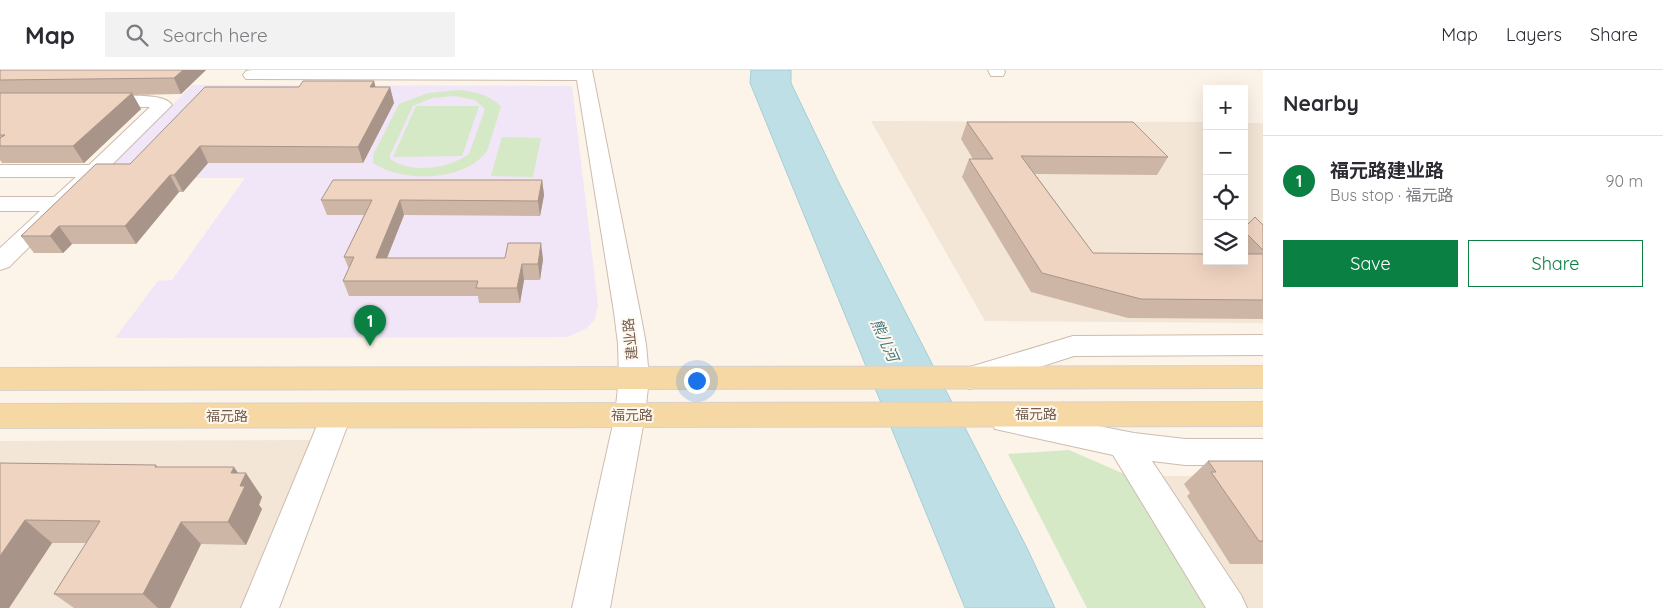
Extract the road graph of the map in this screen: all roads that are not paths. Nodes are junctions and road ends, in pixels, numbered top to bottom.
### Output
1 (584, 73) edge
2 (252, 75) dead end
3 (77, 102) edge
4 (0, 171) edge
5 (94, 171) junction
6 (0, 204) edge
7 (60, 204) junction
8 (0, 262) edge
9 (1263, 345) edge
10 (1263, 377) edge
11 (634, 378) junction
12 (960, 378) junction
13 (0, 379) edge
14 (972, 414) junction
15 (1263, 414) edge
16 (630, 415) junction
17 (0, 416) edge
18 (336, 416) junction
19 (1123, 443) junction
20 (1263, 452) edge
21 (260, 608) edge
22 (591, 608) edge
23 (1228, 608) edge

1 - 2 street
1 - 11 street, 建业路
3 - 5 street
4 - 5 street
5 - 7 street
6 - 7 street
7 - 8 street
9 - 12 street
10 - 12 main road
11 - 12 main road
11 - 13 main road
11 - 16 street, 建业路
14 - 15 main road, 福元路
14 - 16 main road, 福元路
14 - 19 street
16 - 18 main road, 福元路
16 - 22 street, 建业路
17 - 18 main road, 福元路
18 - 21 street
19 - 20 street
19 - 23 street

